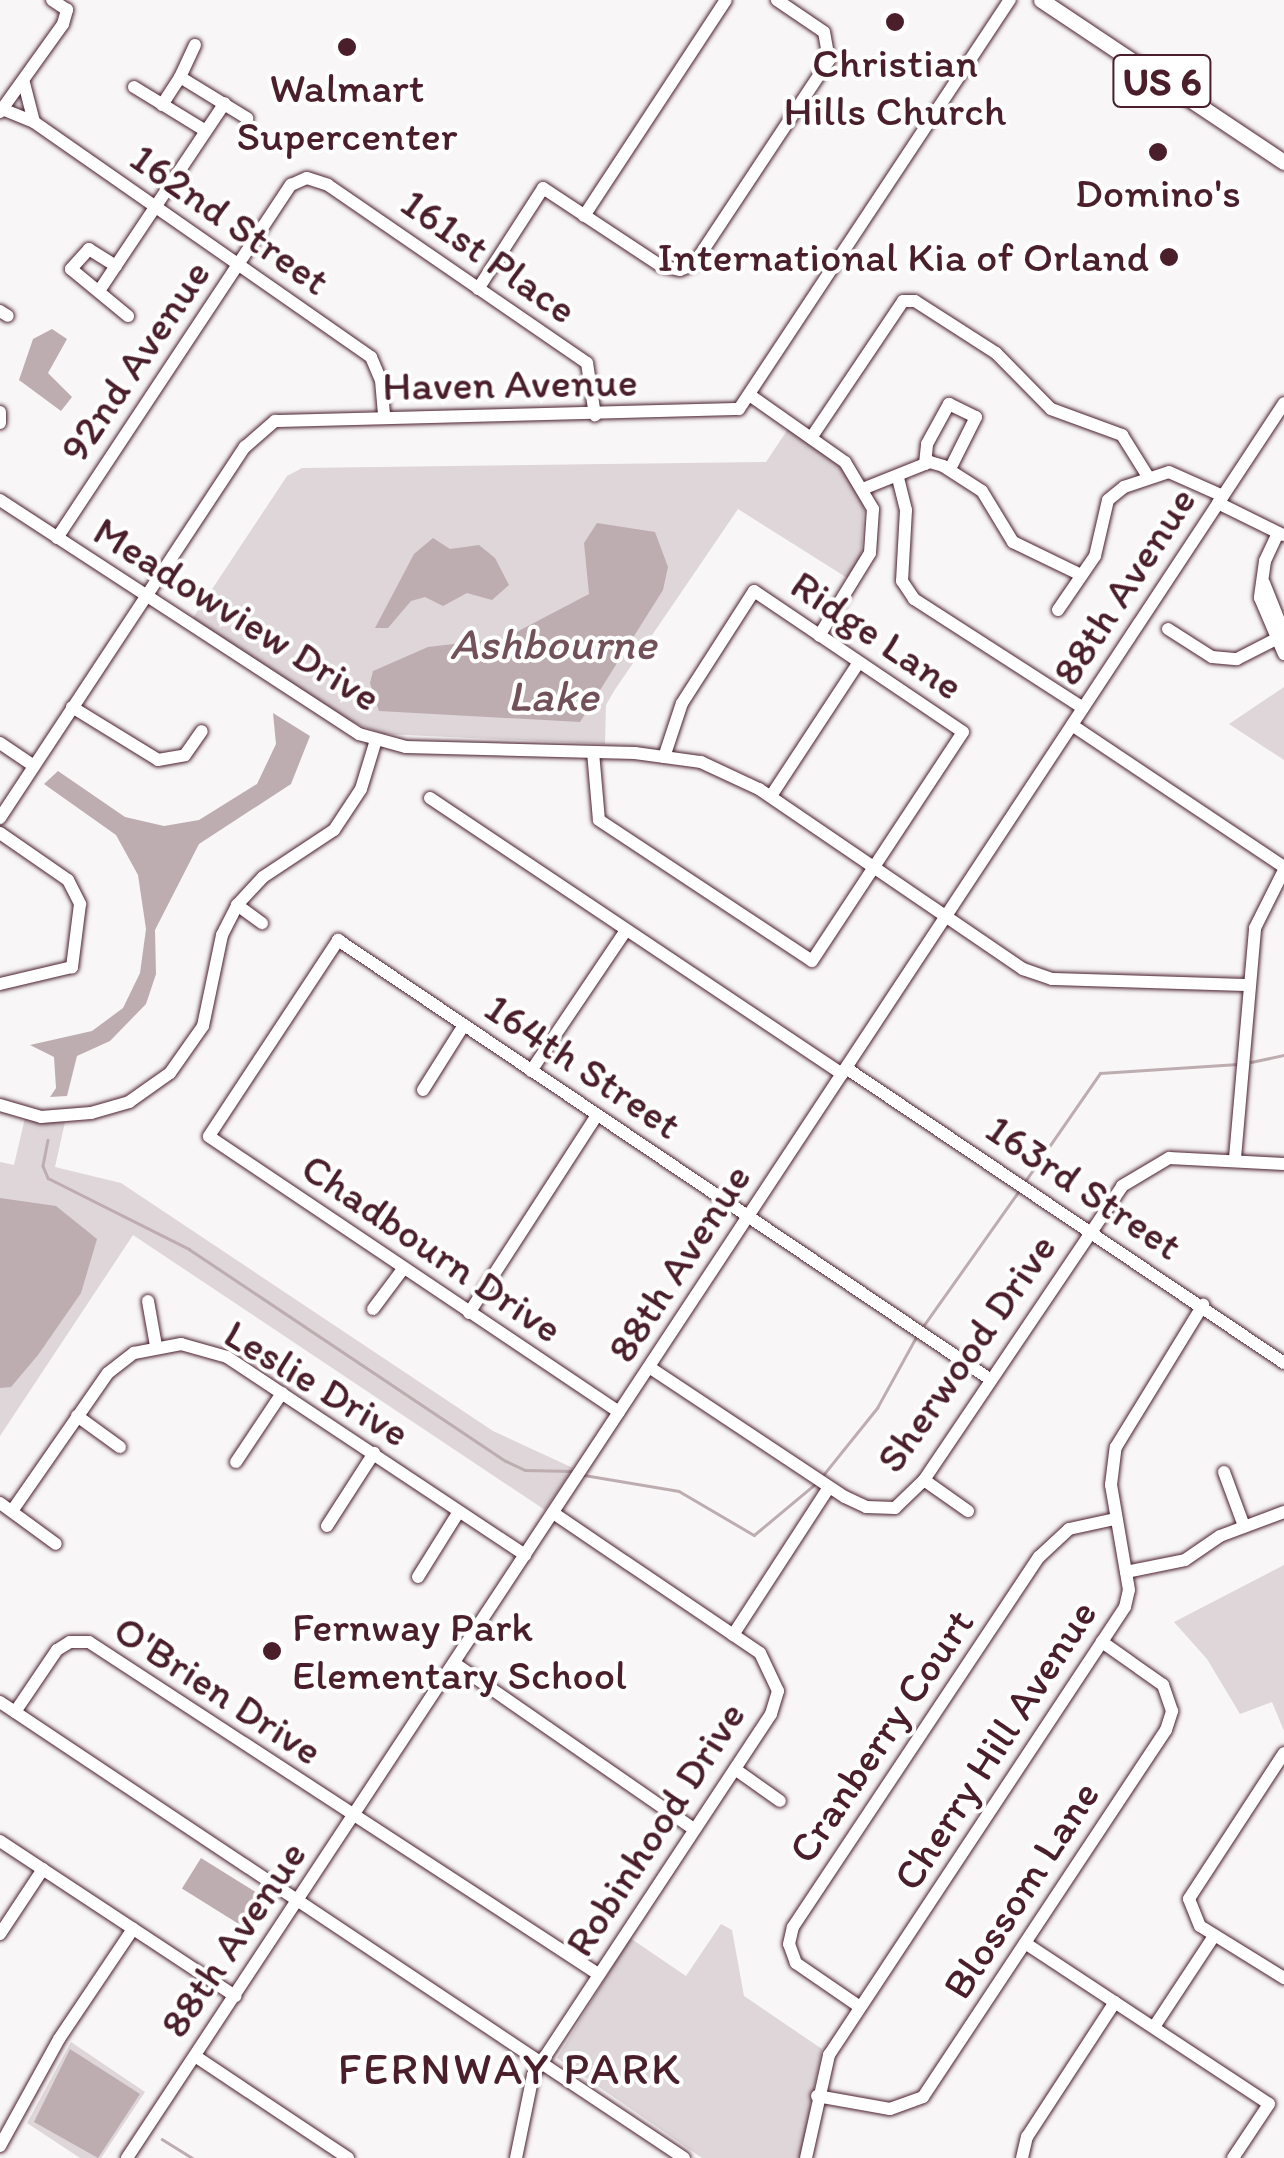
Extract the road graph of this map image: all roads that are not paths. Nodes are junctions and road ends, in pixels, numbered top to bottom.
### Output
1 (52, 0) edge
2 (726, 0) edge
3 (776, 0) edge
4 (1010, 0) edge
5 (1041, 0) edge
6 (195, 44) dead end
7 (180, 77) junction
8 (24, 83) junction
9 (134, 87) dead end
10 (225, 103) junction
11 (162, 105) junction
12 (1, 110) edge
13 (247, 118) dead end
14 (34, 122) junction
15 (206, 131) junction
16 (1284, 162) edge
17 (307, 178) joint
18 (155, 207) junction
19 (584, 216) junction
20 (238, 264) junction
21 (116, 266) junction
22 (478, 289) junction
23 (99, 291) junction
24 (128, 316) dead end
25 (751, 396) junction
26 (1284, 403) edge
27 (0, 412) edge
28 (595, 415) junction
29 (384, 418) junction
30 (0, 423) edge
31 (810, 438) junction
32 (926, 464) junction
33 (950, 470) junction
34 (1147, 474) junction
35 (898, 478) junction
36 (864, 488) junction
37 (1220, 499) junction
38 (0, 500) edge
39 (1281, 534) edge
40 (57, 538) junction
41 (1081, 575) junction
42 (145, 597) junction
43 (1058, 610) dead end
44 (1168, 630) dead end
45 (819, 636) junction
46 (1282, 636) edge
47 (1284, 654) edge
48 (859, 662) junction
49 (72, 706) junction
50 (1083, 708) junction
51 (1072, 725) junction
52 (202, 732) dead end
53 (376, 740) junction
54 (0, 743) edge
55 (593, 752) junction
56 (664, 757) junction
57 (34, 766) junction
58 (770, 796) junction
59 (430, 798) dead end
60 (0, 818) edge
61 (0, 833) edge
62 (875, 866) junction
63 (1284, 869) edge
64 (237, 905) junction
65 (947, 914) junction
66 (262, 923) dead end
67 (626, 930) junction
68 (0, 984) edge
69 (1247, 985) junction
70 (464, 1026) junction
71 (531, 1071) junction
72 (844, 1071) junction
73 (422, 1090) dead end
74 (0, 1105) edge
75 (597, 1115) junction
76 (209, 1136) joint
77 (1235, 1158) junction
78 (1284, 1164) edge
79 (747, 1216) junction
80 (1089, 1231) junction
81 (403, 1269) junction
82 (148, 1302) dead end
83 (1202, 1304) junction
84 (373, 1309) dead end
85 (469, 1313) junction
86 (156, 1346) junction
87 (1284, 1363) edge
88 (649, 1367) junction
89 (991, 1380) junction
90 (282, 1393) junction
91 (620, 1412) junction
92 (76, 1416) junction
93 (120, 1447) dead end
94 (374, 1453) junction
95 (236, 1462) dead end
96 (1224, 1472) dead end
97 (924, 1480) junction
98 (829, 1487) junction
99 (6, 1508) edge
100 (968, 1511) dead end
101 (1284, 1512) edge
102 (458, 1513) junction
103 (553, 1513) junction
104 (1114, 1519) junction
105 (327, 1526) dead end
106 (1244, 1526) junction
107 (56, 1544) dead end
108 (524, 1555) junction
109 (1126, 1572) junction
110 (418, 1577) dead end
111 (734, 1635) junction
112 (1102, 1642) junction
113 (454, 1663) junction
114 (0, 1702) edge
115 (15, 1712) junction
116 (1284, 1753) edge
117 (735, 1770) junction
118 (780, 1801) dead end
119 (355, 1814) junction
120 (694, 1829) junction
121 (0, 1840) edge
122 (44, 1870) junction
123 (298, 1900) junction
124 (132, 1929) junction
125 (0, 1934) edge
126 (1214, 1936) junction
127 (1025, 1943) junction
128 (598, 1974) junction
129 (1284, 1978) edge
130 (235, 1996) junction
131 (1115, 2002) junction
132 (860, 2007) junction
133 (1154, 2028) junction
134 (195, 2056) junction
135 (540, 2063) junction
136 (817, 2096) junction
137 (0, 2146) edge
138 (127, 2158) edge
139 (348, 2158) edge
140 (516, 2158) edge
141 (684, 2158) edge
142 (806, 2158) edge
143 (1022, 2158) edge
144 (1234, 2158) edge

1 - 8 street
2 - 19 street
3 - 19 street
4 - 25 street
5 - 16 main road, US 6
6 - 7 street
7 - 10 street
7 - 11 street
8 - 12 street
8 - 14 street
9 - 11 street
10 - 13 street
10 - 15 street
11 - 15 street
12 - 14 street, 162nd Street
14 - 18 street, 162nd Street
15 - 18 street
17 - 20 street, 92nd Avenue
17 - 22 street, 161st Place
18 - 20 street, 162nd Street
18 - 21 street
19 - 22 street
20 - 29 street, 162nd Street
20 - 40 street, 92nd Avenue
21 - 23 street
21 - 23 street
22 - 28 street, 161st Place
23 - 24 street
25 - 28 street, Haven Avenue
25 - 31 street
26 - 37 street, 88th Avenue
27 - 30 street
28 - 29 street, Haven Avenue
29 - 42 street, Haven Avenue
31 - 34 street
31 - 36 street
32 - 33 street
32 - 33 street
32 - 35 street
33 - 41 street
34 - 37 street
34 - 41 street
35 - 36 street
35 - 50 street
36 - 45 street
37 - 39 street
37 - 50 street, 88th Avenue
38 - 40 street, Meadowview Drive
39 - 46 street
40 - 42 street, Meadowview Drive
41 - 43 street
42 - 49 street, Haven Avenue
42 - 53 street, Meadowview Drive
44 - 46 street
45 - 48 street, Ridge Lane
45 - 56 street, Ridge Lane
46 - 47 street
48 - 58 street
48 - 62 street, Ridge Lane
49 - 52 street
49 - 57 street, Haven Avenue
50 - 51 street, 88th Avenue
51 - 63 street
51 - 65 street, 88th Avenue
53 - 55 street, Meadowview Drive
53 - 64 street
54 - 57 street
55 - 56 street, Meadowview Drive
55 - 62 street
56 - 58 street, Meadowview Drive
57 - 60 street, Haven Avenue
58 - 62 street, Meadowview Drive
59 - 67 street, 163rd Street
61 - 68 street
62 - 65 street, Meadowview Drive
63 - 69 street
64 - 66 street
64 - 74 street
65 - 69 street
65 - 72 street, 88th Avenue
67 - 71 street
67 - 72 street, 163rd Street
69 - 77 street
70 - 71 street, 164th Street
70 - 73 street
70 - 76 street, 164th Street
71 - 75 street, 164th Street
72 - 79 street, 88th Avenue
72 - 80 street, 163rd Street
75 - 79 street, 164th Street
75 - 85 street
76 - 81 street, Chadbourn Drive
77 - 78 street, Sherwood Drive
77 - 80 street, Sherwood Drive
79 - 88 street, 88th Avenue
79 - 89 street, 164th Street
80 - 83 street, 163rd Street
80 - 89 street, Sherwood Drive
81 - 84 street
81 - 85 street, Chadbourn Drive
82 - 86 street
83 - 87 street, 163rd Street
83 - 104 street, Cherry Hill Avenue
85 - 91 street, Chadbourn Drive
86 - 90 street, Leslie Drive
86 - 92 street, Leslie Drive
88 - 91 street, 88th Avenue
88 - 98 street, Sherwood Drive
89 - 97 street, Sherwood Drive
90 - 94 street, Leslie Drive
90 - 95 street
91 - 103 street, 88th Avenue
92 - 93 street
92 - 99 street, Leslie Drive
94 - 102 street, Leslie Drive
94 - 105 street
96 - 106 street
97 - 98 street, Sherwood Drive
97 - 100 street
98 - 111 street
99 - 107 street
101 - 106 street
102 - 108 street, Leslie Drive
102 - 110 street
103 - 108 street, 88th Avenue
103 - 111 street, Robinhood Drive
104 - 109 street, Cherry Hill Avenue
104 - 132 street, Cranberry Court
106 - 109 street
108 - 113 street, 88th Avenue
109 - 112 street, Cherry Hill Avenue
111 - 117 street, Robinhood Drive
112 - 127 street, Blossom Lane
112 - 132 street, Cherry Hill Avenue
113 - 119 street, 88th Avenue
113 - 120 street
114 - 115 street
115 - 119 street, O'Brien Drive
115 - 123 street
116 - 126 street
117 - 118 street
117 - 120 street, Robinhood Drive
119 - 123 street, 88th Avenue
119 - 128 street, O'Brien Drive
120 - 128 street, Robinhood Drive
121 - 122 street
122 - 124 street
122 - 125 street
123 - 130 street, 88th Avenue
123 - 135 street
124 - 130 street
124 - 137 street
126 - 129 street
126 - 133 street
127 - 131 street
127 - 136 street, Blossom Lane
128 - 135 street, Robinhood Drive
130 - 134 street, 88th Avenue
131 - 133 street
131 - 143 street
132 - 136 street, Cherry Hill Avenue
133 - 144 street
134 - 138 street, 88th Avenue
134 - 139 street
135 - 140 street, Robinhood Drive
135 - 141 street
136 - 142 street, Cherry Hill Avenue

